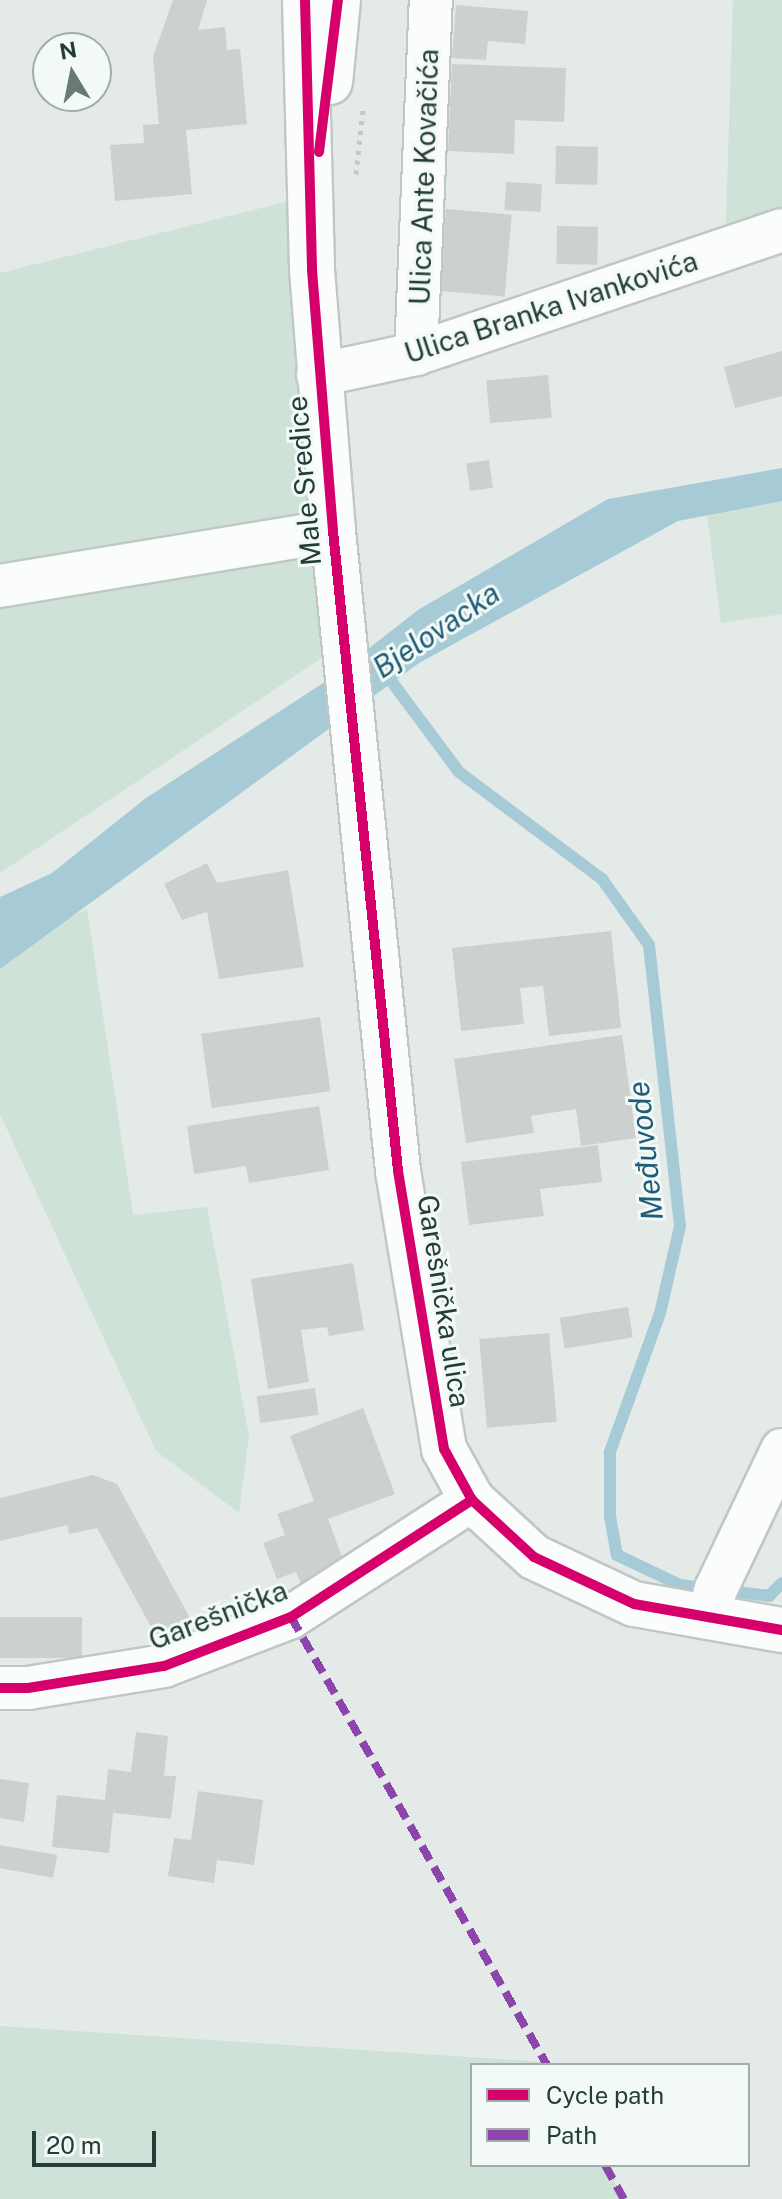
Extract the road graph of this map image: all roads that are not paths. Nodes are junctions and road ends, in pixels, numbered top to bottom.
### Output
1 (305, 0) edge
2 (338, 0) edge
3 (431, 0) edge
4 (313, 195) junction
5 (782, 230) edge
6 (416, 354) junction
7 (318, 375) junction
8 (333, 531) junction
9 (0, 586) edge
10 (358, 760) joint
11 (782, 1450) edge
12 (472, 1500) junction
13 (708, 1618) junction
14 (782, 1630) edge
15 (0, 1688) edge

1 - 4 main road, Male Sredice
2 - 4 main road, Male Sredice
3 - 6 street, Ulica Ante Kovačića
4 - 7 main road, Male Sredice
5 - 6 street, Ulica Branka Ivankovića
6 - 7 street, Ulica Branka Ivankovića
7 - 8 main road, Male Sredice
8 - 9 street
8 - 10 main road, Male Sredice
10 - 12 main road, Garešnička ulica
11 - 13 street
12 - 13 main road, Garešnička ulica
12 - 15 street, Garešnička
13 - 14 main road, Garešnička ulica

